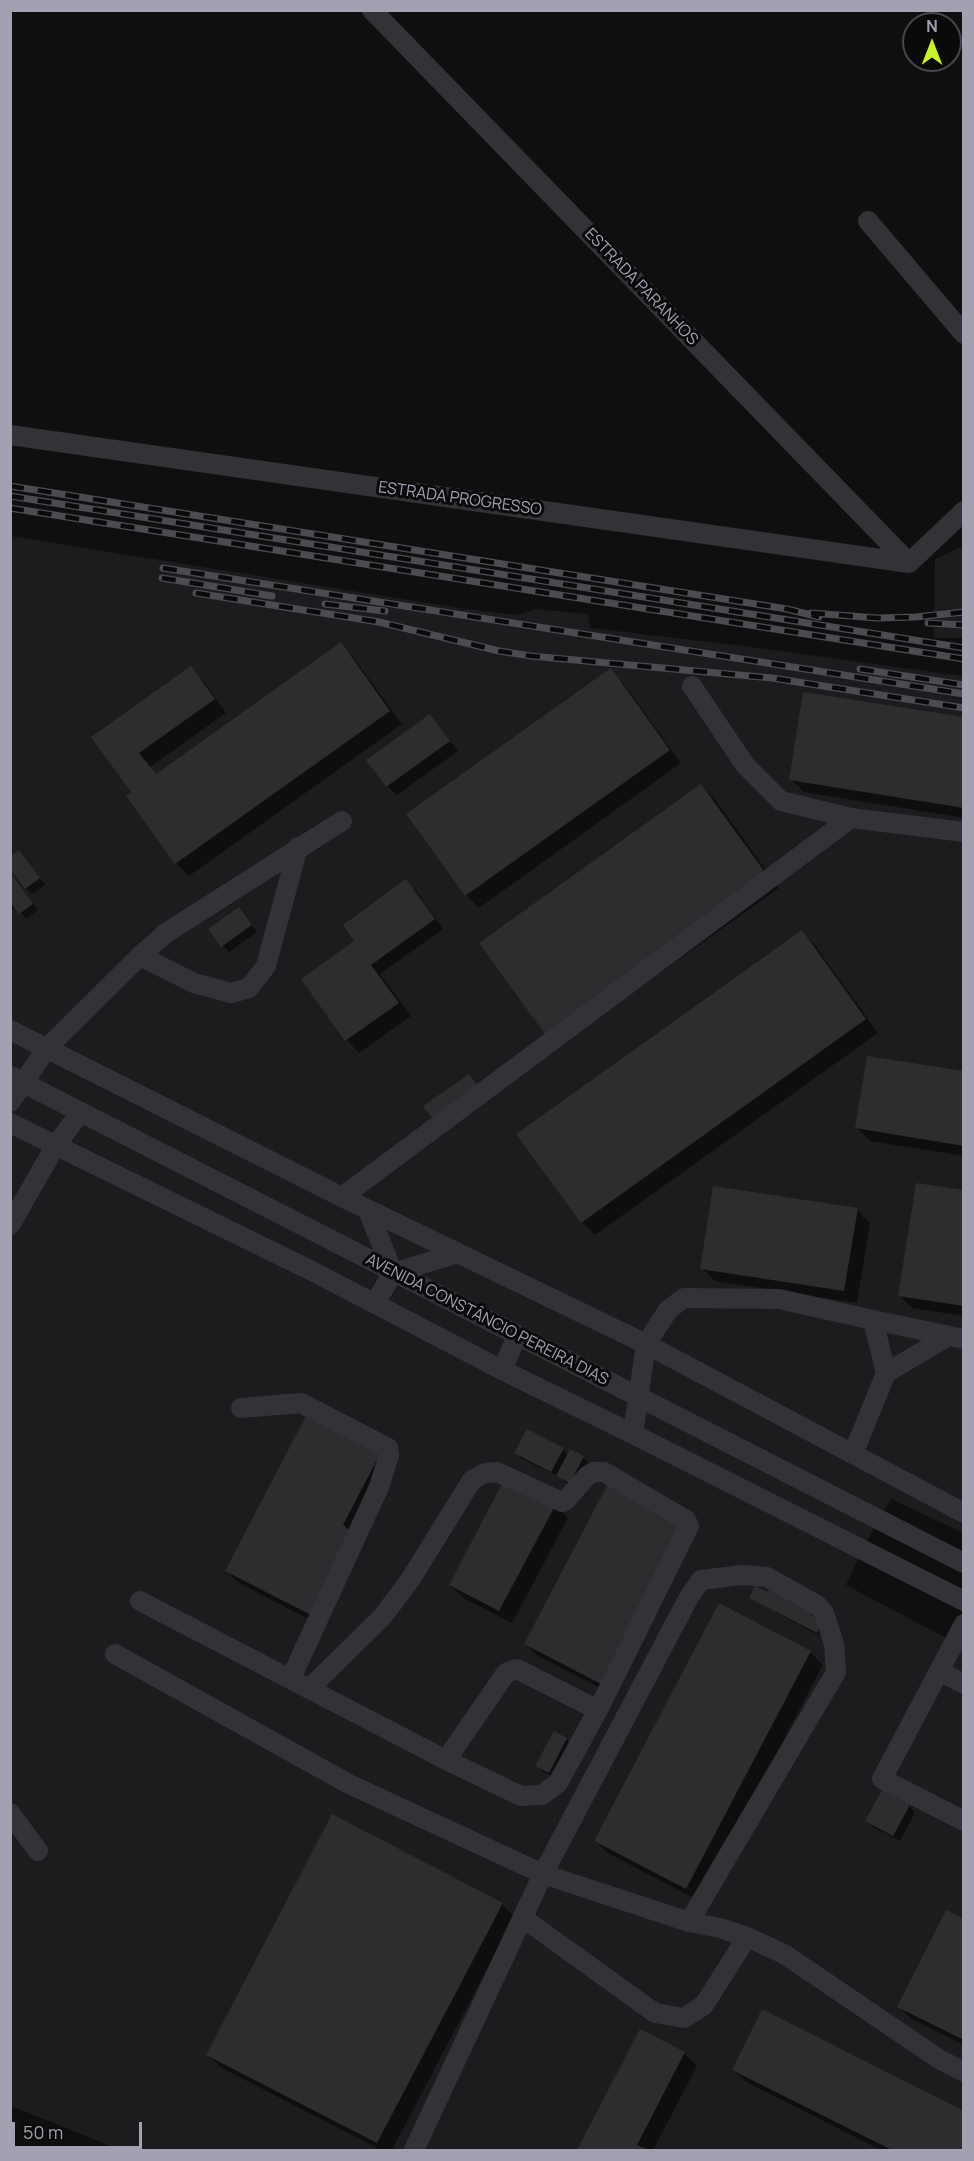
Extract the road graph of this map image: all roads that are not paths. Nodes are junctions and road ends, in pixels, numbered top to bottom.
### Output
1 (372, 10) edge
2 (867, 221) dead end
3 (963, 334) edge
4 (10, 435) edge
5 (963, 511) edge
6 (909, 563) junction
7 (692, 686) dead end
8 (851, 818) junction
9 (342, 821) dead end
10 (963, 832) edge
11 (298, 847) junction
12 (140, 956) junction
13 (10, 1030) edge
14 (47, 1048) junction
15 (17, 1080) edge
16 (10, 1102) edge
17 (80, 1113) junction
18 (10, 1123) edge
19 (56, 1145) junction
20 (342, 1197) junction
21 (368, 1210) junction
22 (10, 1225) edge
23 (458, 1253) junction
24 (393, 1273) junction
25 (375, 1304) junction
26 (873, 1320) junction
27 (517, 1336) junction
28 (955, 1338) edge
29 (646, 1344) junction
30 (502, 1370) junction
31 (886, 1373) junction
32 (639, 1398) junction
33 (241, 1408) dead end
34 (633, 1434) junction
35 (853, 1454) junction
36 (963, 1513) edge
37 (962, 1562) edge
38 (944, 1592) junction
39 (140, 1601) dead end
40 (963, 1601) edge
41 (963, 1624) edge
42 (115, 1654) dead end
43 (939, 1671) junction
44 (291, 1678) junction
45 (963, 1684) edge
46 (310, 1688) junction
47 (598, 1710) junction
48 (446, 1760) junction
49 (10, 1813) edge
50 (963, 1821) edge
51 (38, 1851) dead end
52 (543, 1874) junction
53 (523, 1918) junction
54 (689, 1922) junction
55 (747, 1937) junction
56 (963, 2072) edge
57 (414, 2151) edge

1 - 6 street, ESTRADA PARANHOS
2 - 3 street
4 - 6 street, ESTRADA PROGRESSO
5 - 6 street
7 - 8 street
8 - 10 street
8 - 20 street
9 - 11 street
11 - 12 street
11 - 12 street
12 - 14 street
13 - 14 street
14 - 15 street
14 - 20 street
15 - 16 street
15 - 17 street, AVENIDA CONSTÂNCIO PEREIRA DIAS
17 - 19 street
17 - 24 street, AVENIDA CONSTÂNCIO PEREIRA DIAS
18 - 19 street
19 - 22 street
19 - 25 street
20 - 21 street
21 - 23 street
21 - 24 street
23 - 24 street
23 - 29 street
24 - 25 street
24 - 27 street, AVENIDA CONSTÂNCIO PEREIRA DIAS
25 - 30 street
26 - 28 street
26 - 29 street
26 - 31 street
27 - 30 street
27 - 32 street, AVENIDA CONSTÂNCIO PEREIRA DIAS
28 - 31 street
29 - 32 street
29 - 35 street
30 - 34 street
31 - 35 street
32 - 34 street
32 - 37 street, AVENIDA CONSTÂNCIO PEREIRA DIAS
33 - 44 street
34 - 38 street
35 - 36 street
37 - 38 street
38 - 40 street
39 - 44 street
41 - 43 street
42 - 52 street
43 - 45 street
43 - 50 street
44 - 46 street
46 - 47 street
46 - 48 street
47 - 48 street
47 - 48 street
49 - 51 street
52 - 53 street
52 - 54 street
52 - 54 street
53 - 55 street
53 - 57 street
54 - 55 street
55 - 56 street

